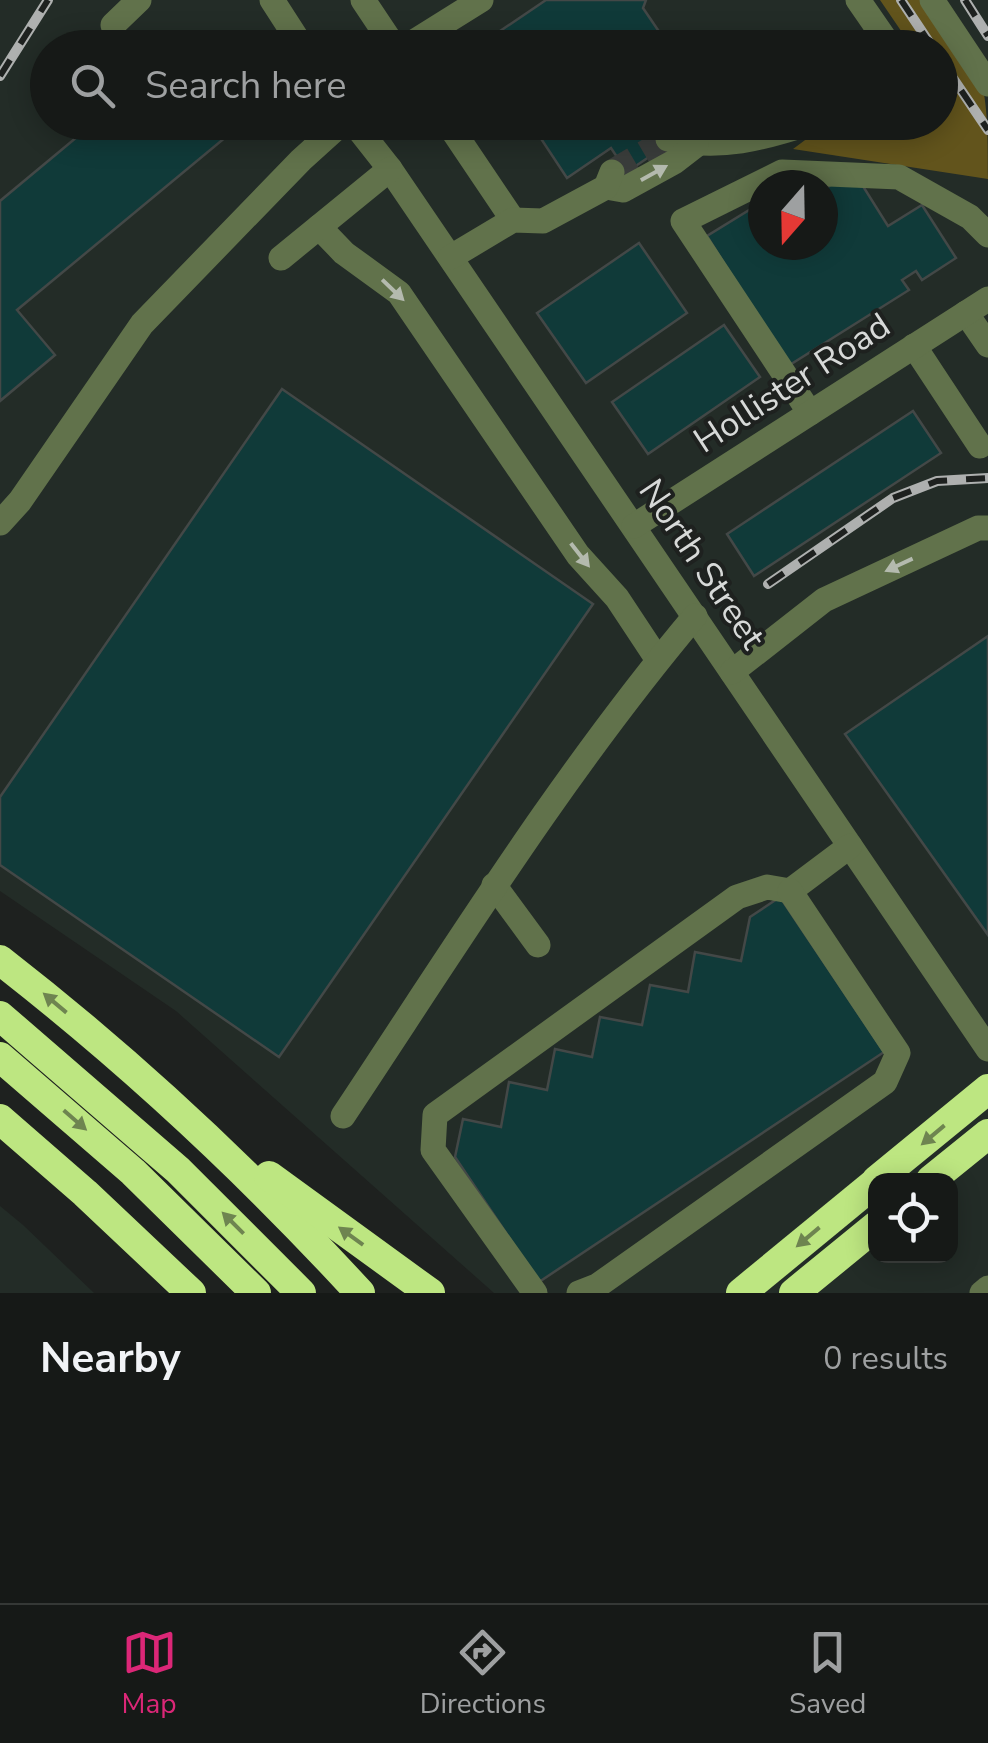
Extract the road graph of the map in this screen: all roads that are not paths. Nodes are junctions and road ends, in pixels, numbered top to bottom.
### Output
1 (139, 0) edge
2 (272, 0) edge
3 (363, 0) edge
4 (481, 0) edge
5 (858, 0) edge
6 (932, 0) edge
7 (113, 25) dead end
8 (291, 30) edge
9 (383, 30) edge
10 (433, 30) edge
11 (879, 30) edge
12 (952, 30) edge
13 (958, 39) edge
14 (988, 84) edge
15 (323, 140) edge
16 (367, 140) edge
17 (459, 140) edge
18 (673, 140) tunnel mouth
19 (746, 140) edge
20 (696, 145) junction
21 (390, 169) junction
22 (513, 220) junction
23 (319, 227) junction
24 (988, 236) edge
25 (281, 258) dead end
26 (451, 258) junction
27 (977, 306) edge
28 (988, 345) edge
29 (914, 346) junction
30 (810, 413) junction
31 (980, 446) dead end
32 (0, 523) edge
33 (634, 526) junction
34 (988, 528) edge
35 (695, 616) junction
36 (658, 660) junction
37 (732, 672) junction
38 (850, 846) junction
39 (494, 885) junction
40 (790, 891) junction
41 (538, 945) dead end
42 (0, 960) edge
43 (0, 1016) edge
44 (988, 1049) edge
45 (0, 1057) edge
46 (988, 1089) edge
47 (181, 1113) junction
48 (344, 1116) dead end
49 (0, 1119) edge
50 (988, 1134) edge
51 (886, 1173) edge
52 (941, 1173) edge
53 (868, 1188) edge
54 (868, 1233) edge
55 (988, 1288) edge
56 (191, 1293) edge
57 (256, 1293) edge
58 (300, 1293) edge
59 (360, 1293) edge
60 (430, 1293) edge
61 (534, 1293) edge
62 (579, 1293) edge
63 (741, 1293) edge
64 (794, 1293) edge
65 (982, 1293) edge

1 - 7 street
2 - 8 street
3 - 9 street
4 - 10 street
5 - 11 street
6 - 12 street
13 - 14 street
15 - 32 street
16 - 21 street, North Street
17 - 22 street
18 - 20 street
19 - 20 street
22 -> 20 street
21 - 23 street
21 - 26 street, North Street
22 - 26 street
23 - 25 street
23 -> 36 street
24 - 30 street
26 - 33 street, North Street
27 - 28 street
27 - 29 street, Hollister Road
29 - 30 street, Hollister Road
29 - 31 street
30 - 33 street, Hollister Road
33 - 35 street, North Street
34 -> 37 street
35 - 36 street
35 - 37 street, North Street
36 - 39 street
37 - 38 street, North Street
38 - 40 street
38 - 44 street, North Street
39 - 41 street
39 - 48 street
40 - 61 street
40 - 62 street
47 -> 42 highway
58 -> 43 highway
45 -> 57 highway
46 -> 51 highway
47 - 59 highway
60 -> 47 highway
49 - 56 highway
50 - 52 highway
53 -> 63 highway
54 - 64 highway
55 - 65 street

